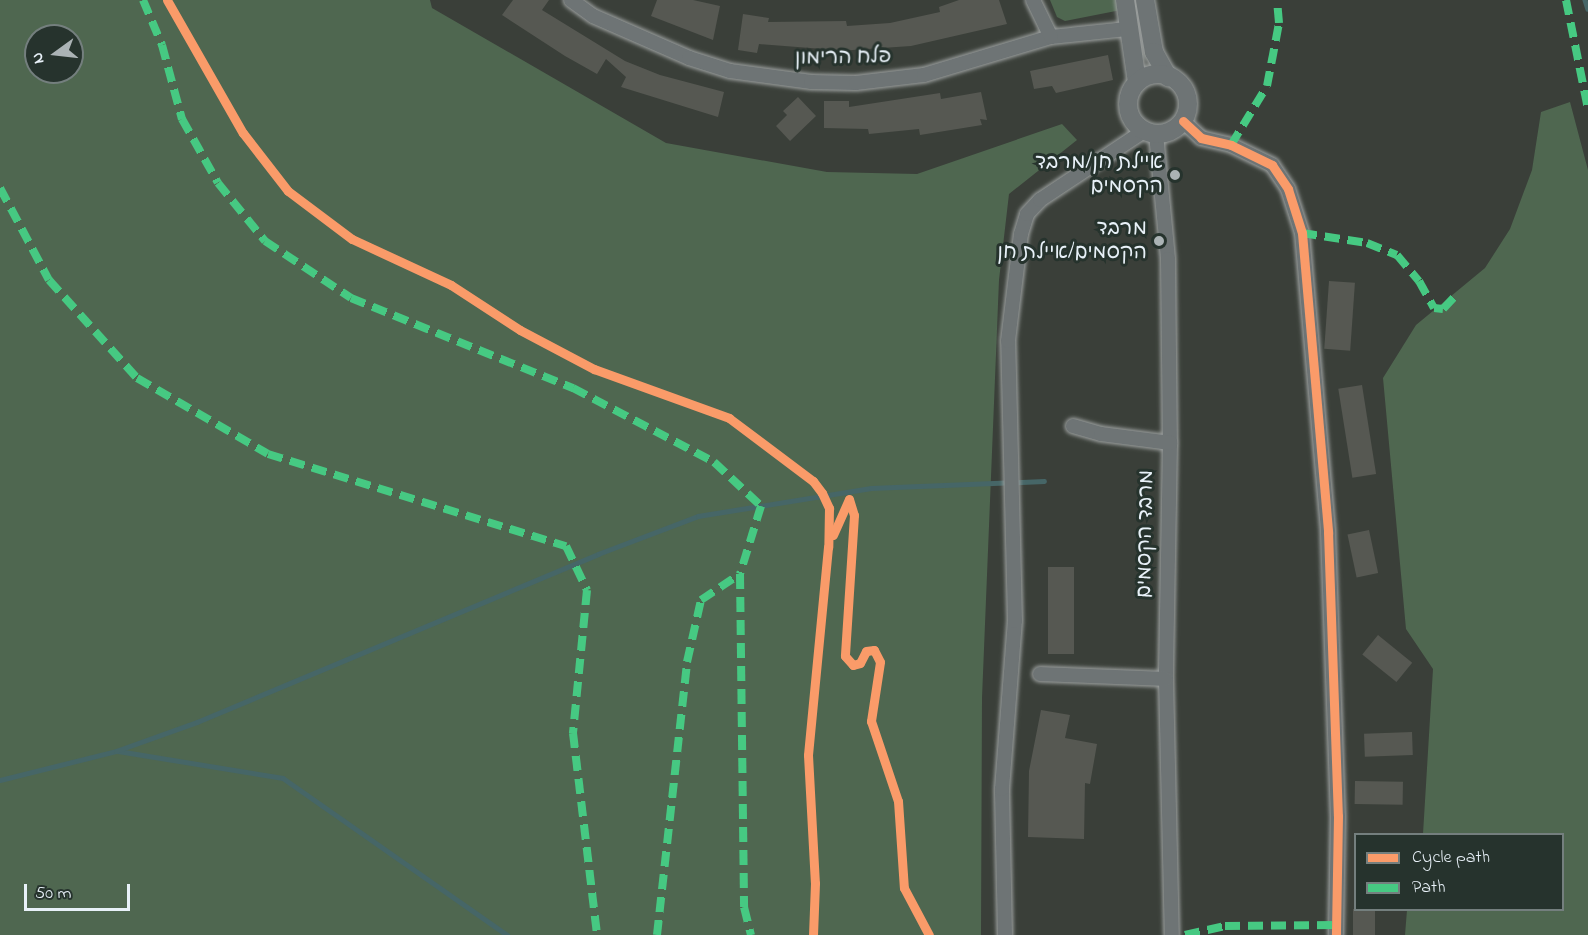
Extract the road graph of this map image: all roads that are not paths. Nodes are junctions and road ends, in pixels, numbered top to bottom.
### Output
1 (571, 0) edge
2 (1033, 0) edge
3 (1125, 0) edge
4 (1145, 0) edge
5 (1127, 29) junction
6 (1051, 37) junction
7 (1168, 77) junction
8 (1137, 82) junction
9 (1183, 121) junction
10 (1150, 132) junction
11 (1073, 426) dead end
12 (1170, 443) junction
13 (1040, 674) dead end
14 (1166, 679) junction
15 (1005, 935) edge
16 (1172, 935) edge
17 (1336, 935) edge

1 - 6 street, פלח הרימון
2 - 6 street
3 - 5 street
4 - 7 street
5 - 6 street, פלח הרימון
5 - 8 street
7 - 8 street
7 - 9 street
8 - 10 street
9 - 10 street
9 - 17 street
10 - 12 street, מרבד הקסמים
10 - 15 street
11 - 12 street
12 - 14 street, מרבד הקסמים
13 - 14 street
14 - 16 street, מרבד הקסמים

